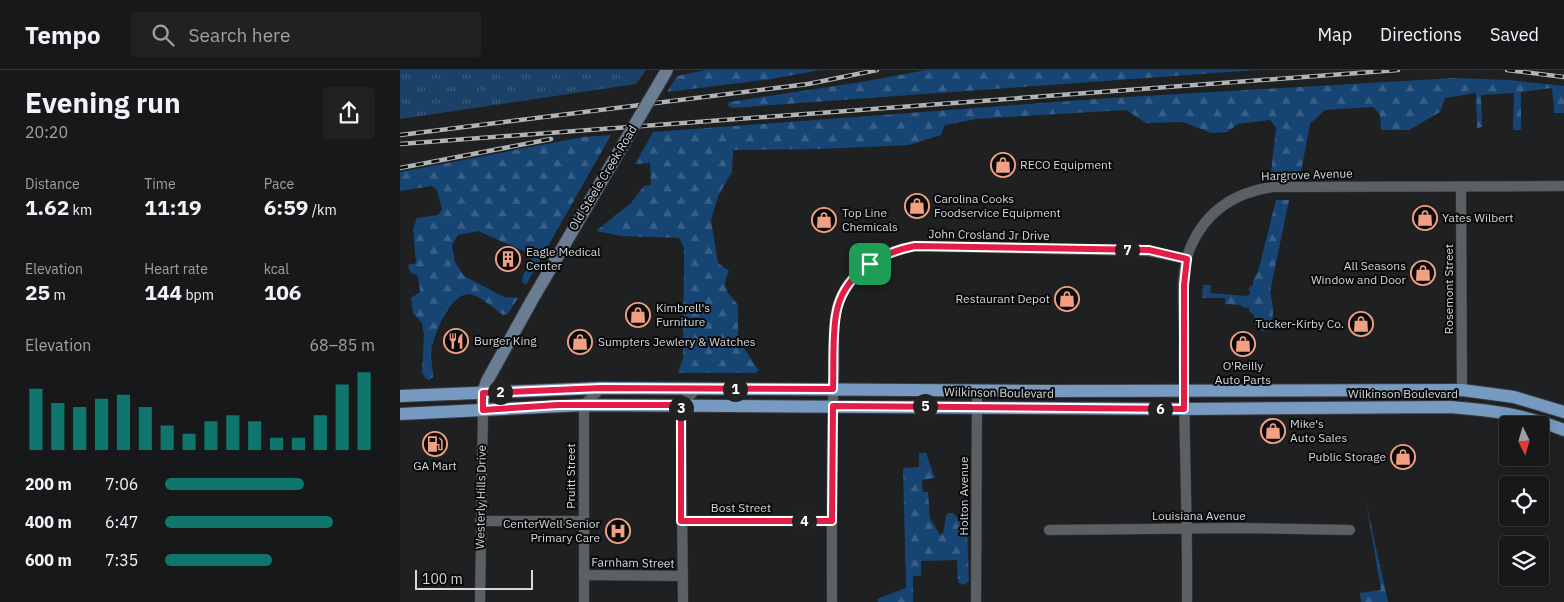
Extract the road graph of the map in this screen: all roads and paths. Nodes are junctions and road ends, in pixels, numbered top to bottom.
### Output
1 (667, 70) edge
2 (1564, 186) edge
3 (1461, 187) junction
4 (1187, 259) junction
5 (601, 388) junction
6 (696, 389) junction
7 (833, 389) junction
8 (977, 390) junction
9 (1462, 390) junction
10 (1183, 391) junction
11 (483, 393) junction
12 (400, 396) edge
13 (584, 405) junction
14 (681, 405) junction
15 (833, 406) junction
16 (976, 407) junction
17 (1184, 409) junction
18 (483, 410) junction
19 (1564, 412) edge
20 (400, 414) edge
21 (1564, 430) edge
22 (583, 521) junction
23 (681, 521) junction
24 (832, 521) junction
25 (480, 522) junction
26 (1187, 529) junction
27 (1049, 530) dead end
28 (1350, 530) dead end
29 (584, 575) junction
30 (683, 576) junction
31 (480, 602) edge
32 (584, 602) edge
33 (683, 602) edge
34 (832, 602) edge
35 (976, 602) edge
36 (1188, 602) edge

1 - 11 main road, Old Steele Creek Road, bridge
2 - 3 street, Hargrove Avenue
3 - 4 street, Hargrove Avenue
3 - 9 street, Rosemont Street
4 - 7 street, John Crosland Jr Drive
4 - 10 street, Hargrove Avenue
5 - 6 main road, Wilkinson Boulevard
5 - 11 main road, Wilkinson Boulevard
5 - 13 street
6 - 7 main road, Wilkinson Boulevard
6 - 14 street
7 - 8 main road, Wilkinson Boulevard
7 - 15 street, John Crosland Jr Drive
8 - 10 main road, Wilkinson Boulevard
8 - 16 street, Holton Avenue
9 - 10 main road, Wilkinson Boulevard
9 - 19 main road, Wilkinson Boulevard
10 - 17 street, Hargrove Avenue
11 - 12 main road, Wilkinson Boulevard
11 - 18 main road, Westerly Hills Drive
13 - 14 main road, Wilkinson Boulevard
13 - 18 main road, Wilkinson Boulevard
13 - 22 street, Pruitt Street
14 - 15 main road, Wilkinson Boulevard
14 - 23 street
15 - 16 main road, Wilkinson Boulevard
15 - 24 street, John Crosland Jr Drive
16 - 17 main road, Wilkinson Boulevard
16 - 35 street, Holton Avenue
17 - 21 main road, Wilkinson Boulevard
17 - 26 street, Hargrove Avenue
18 - 20 main road, Wilkinson Boulevard
18 - 25 street, Westerly Hills Drive
22 - 25 street
22 - 29 street, Pruitt Street
23 - 24 street, Bost Street
23 - 30 street
24 - 34 street, John Crosland Jr Drive
25 - 31 street, Westerly Hills Drive
26 - 27 street, Louisiana Avenue
26 - 28 street, Louisiana Avenue
26 - 36 street, Hargrove Avenue
29 - 30 street, Farnham Street
29 - 32 street, Pruitt Street
30 - 33 street

